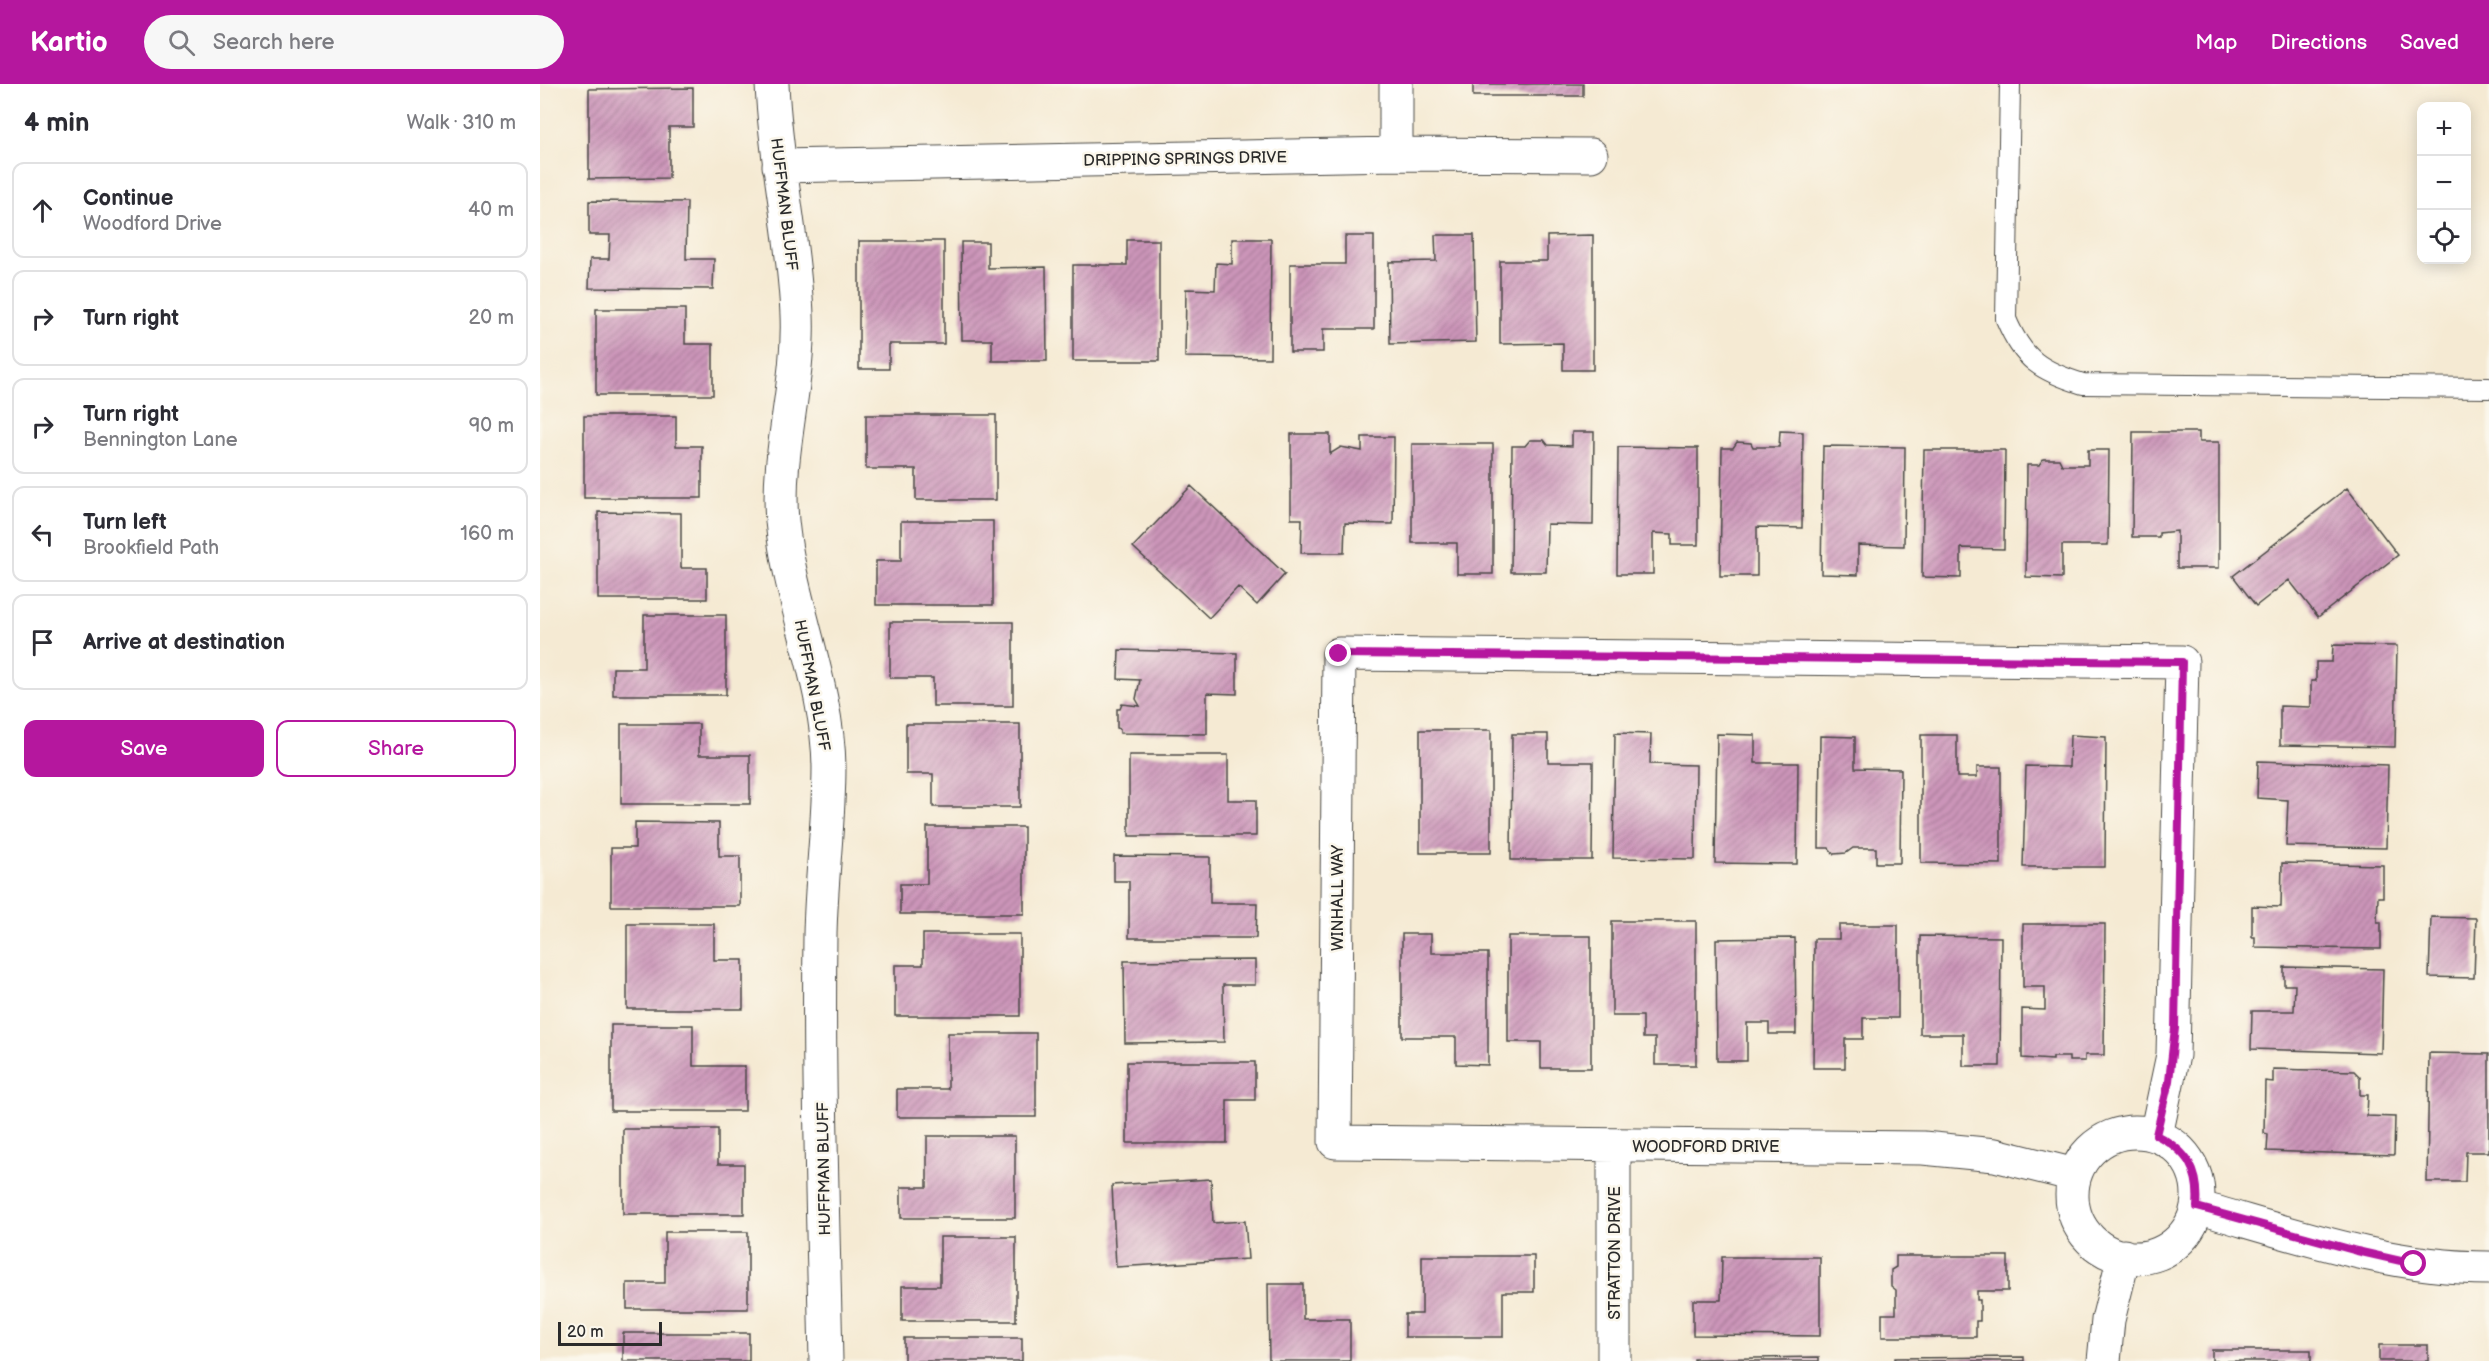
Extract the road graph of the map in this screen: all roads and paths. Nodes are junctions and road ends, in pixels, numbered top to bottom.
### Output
1 (772, 84) edge
2 (1396, 84) edge
3 (2010, 84) edge
4 (1396, 154) junction
5 (1591, 155) dead end
6 (779, 166) junction
7 (2489, 388) edge
8 (2156, 1135) junction
9 (1335, 1142) joint
10 (1614, 1146) junction
11 (2075, 1175) junction
12 (2197, 1207) junction
13 (2124, 1256) junction
14 (2489, 1268) edge
15 (826, 1361) edge
16 (1614, 1361) edge
17 (2104, 1361) edge

1 - 6 street, HUFFMAN BLUFF
2 - 4 street
3 - 7 lane
4 - 5 street, DRIPPING SPRINGS DRIVE
4 - 6 street, DRIPPING SPRINGS DRIVE
6 - 15 street, HUFFMAN BLUFF
8 - 9 street, WINHALL WAY
8 - 11 street
8 - 12 street
9 - 10 street, WOODFORD DRIVE
10 - 11 street, WOODFORD DRIVE
10 - 16 street, STRATTON DRIVE
11 - 13 street
12 - 13 street
12 - 14 street
13 - 17 street

